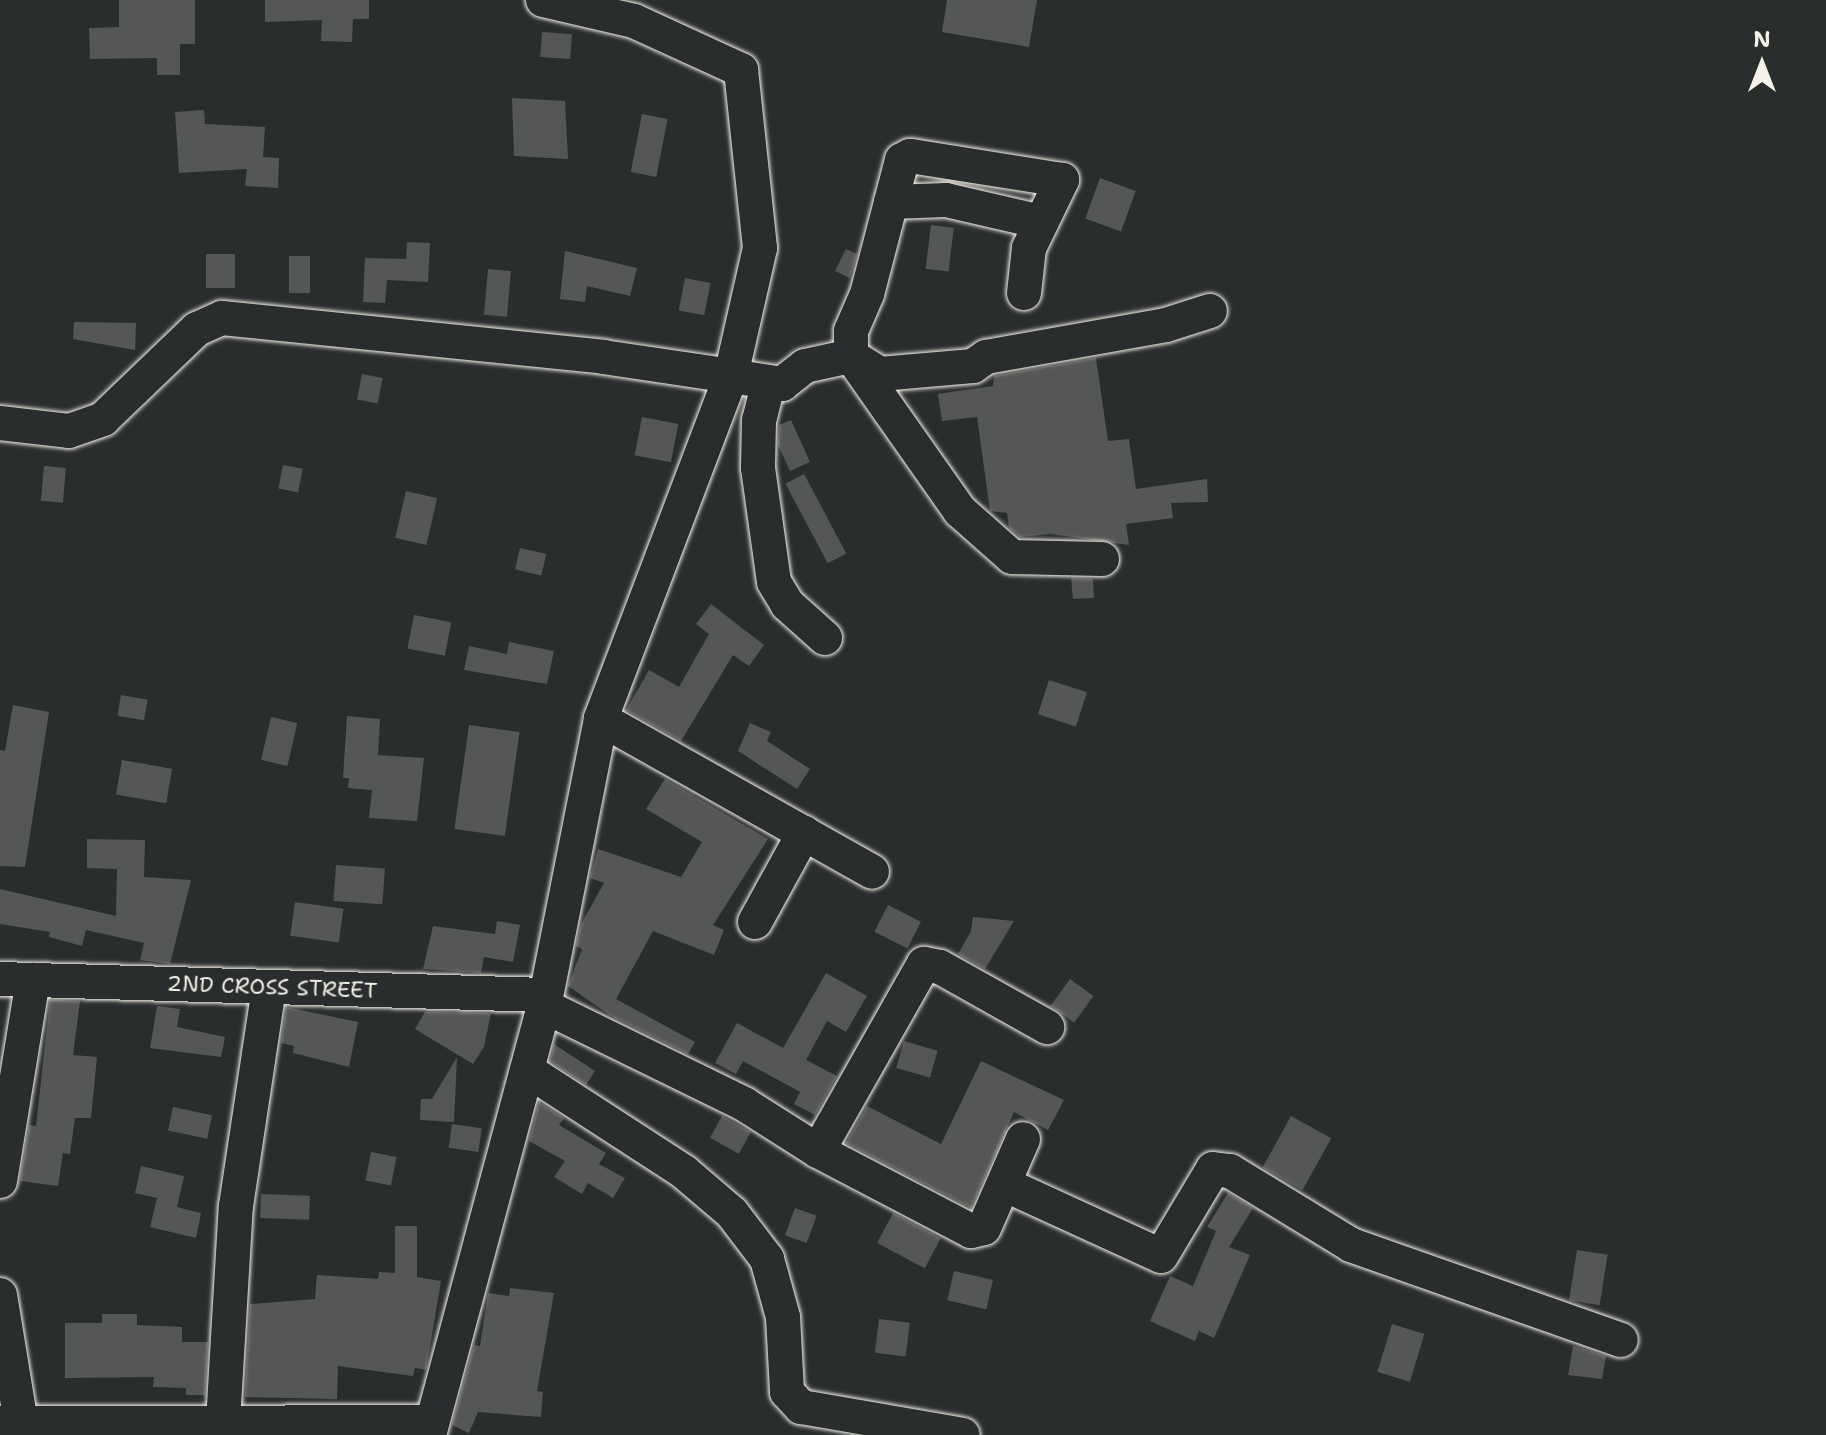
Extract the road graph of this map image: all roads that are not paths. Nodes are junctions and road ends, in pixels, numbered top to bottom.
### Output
1 (543, 0) edge
2 (891, 202) junction
3 (1041, 222) junction
4 (1024, 293) dead end
5 (1210, 311) dead end
6 (851, 356) junction
7 (731, 376) junction
8 (768, 385) junction
9 (0, 423) edge
10 (1102, 559) dead end
11 (825, 638) dead end
12 (601, 719) junction
13 (804, 833) junction
14 (872, 872) dead end
15 (755, 922) dead end
16 (16, 980) edge
17 (269, 987) junction
18 (544, 1001) junction
19 (1047, 1027) dead end
20 (527, 1070) junction
21 (1023, 1139) dead end
22 (818, 1151) junction
23 (0, 1181) edge
24 (1006, 1185) junction
25 (0, 1295) edge
26 (1621, 1340) dead end
27 (223, 1422) junction
28 (11, 1423) edge
29 (430, 1428) edge
30 (963, 1435) edge

1 - 7 street
2 - 3 street
2 - 3 street
2 - 6 street
3 - 4 street
5 - 6 street
6 - 8 street
6 - 10 street
7 - 8 street
7 - 9 street
7 - 12 street
8 - 11 street
12 - 13 street
12 - 18 street
13 - 14 street
13 - 15 street
16 - 17 street, 2ND CROSS STREET
16 - 23 street
17 - 18 street, 2ND CROSS STREET
17 - 27 street
18 - 20 street
18 - 22 street
19 - 22 street
20 - 29 street
20 - 30 street
21 - 24 street
22 - 24 street
24 - 26 street
25 - 28 street
27 - 28 street
27 - 29 street

